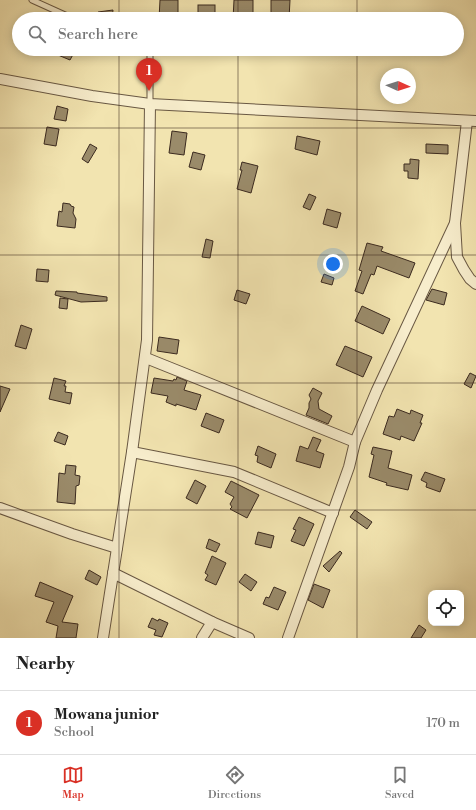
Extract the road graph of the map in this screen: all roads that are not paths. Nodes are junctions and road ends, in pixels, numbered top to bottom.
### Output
1 (32, 0) edge
2 (59, 12) edge
3 (150, 56) edge
4 (0, 79) edge
5 (150, 104) junction
6 (472, 121) edge
7 (455, 222) junction
8 (476, 284) edge
9 (146, 358) junction
10 (355, 442) junction
11 (132, 452) junction
12 (0, 508) edge
13 (333, 514) junction
14 (117, 548) junction
15 (113, 573) junction
16 (212, 622) junction
17 (103, 638) edge
18 (202, 638) edge
19 (249, 638) edge
20 (288, 638) edge

1 - 2 lane
3 - 5 lane
4 - 5 street
5 - 6 street
5 - 9 street
6 - 7 street
7 - 8 street
7 - 10 street
9 - 10 street
9 - 11 street
10 - 13 street
11 - 13 street
11 - 14 street
12 - 14 street
13 - 20 street
14 - 15 street
15 - 16 street
15 - 17 street
16 - 18 street
16 - 19 street

